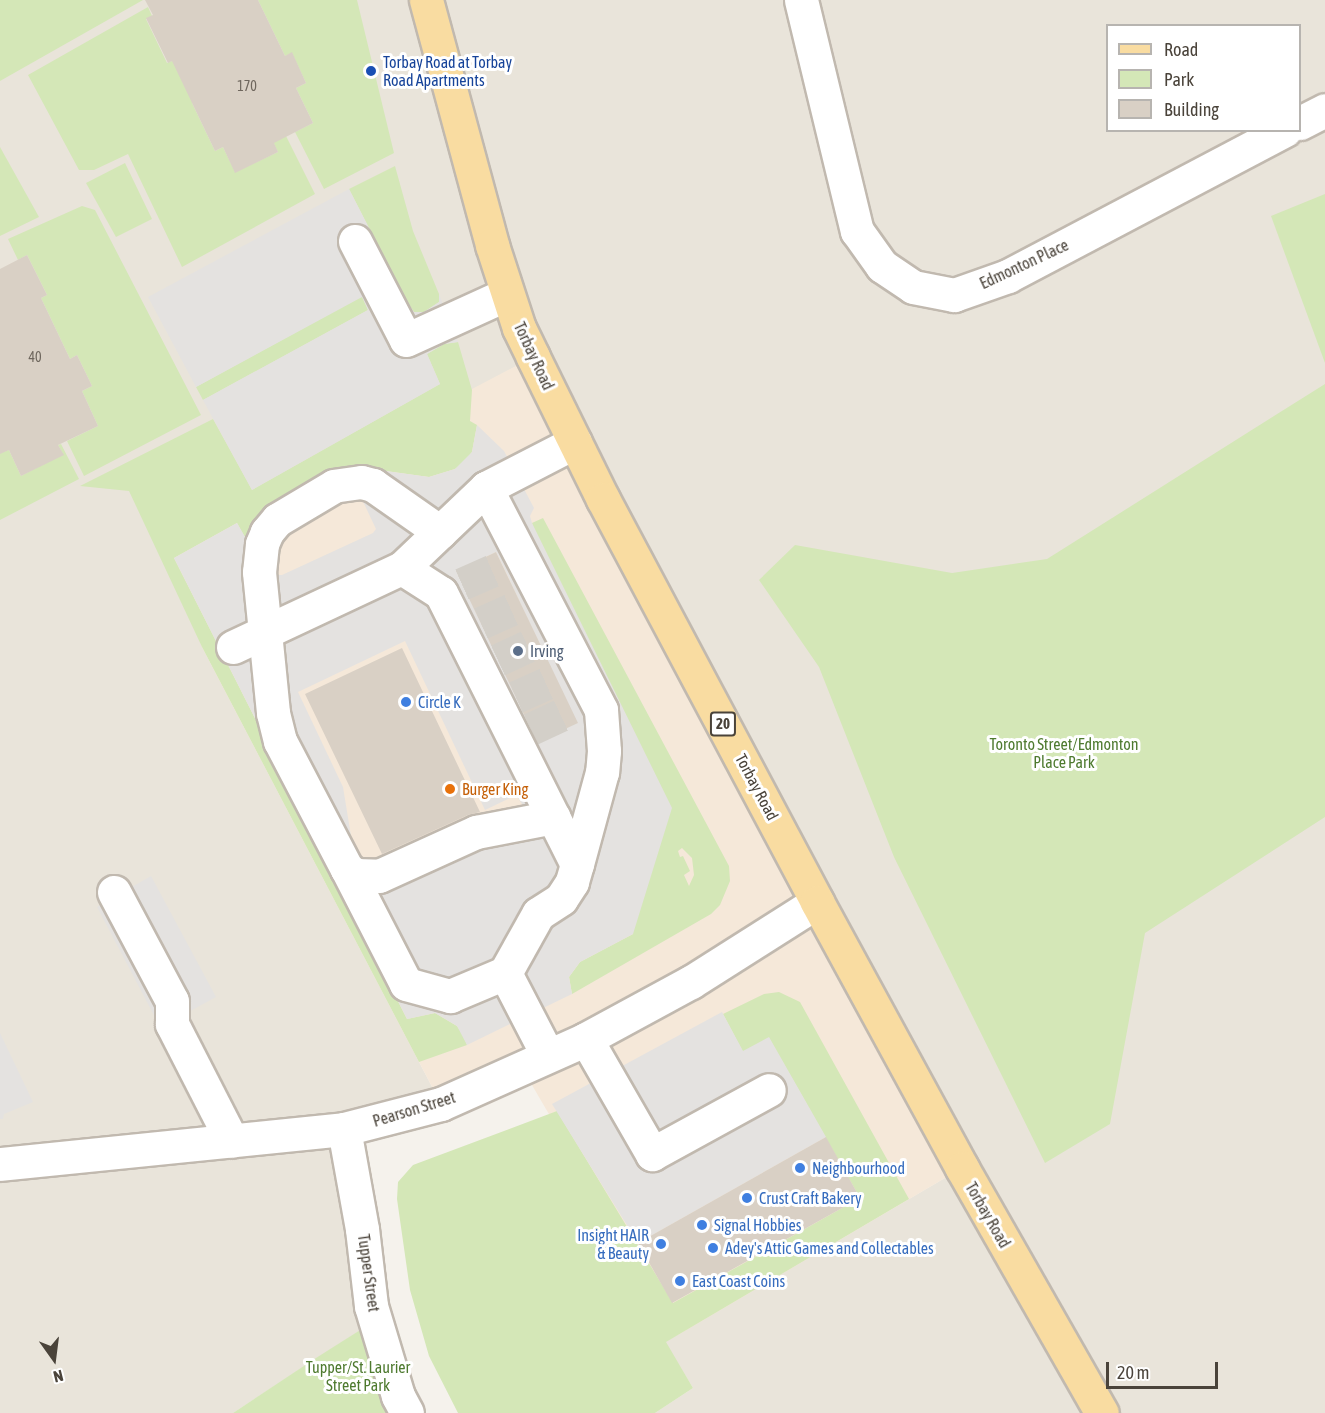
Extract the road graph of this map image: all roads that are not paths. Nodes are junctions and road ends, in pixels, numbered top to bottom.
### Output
1 (426, 0) edge
2 (801, 0) edge
3 (1325, 110) edge
4 (1301, 122) edge
5 (1281, 132) edge
6 (355, 241) dead end
7 (507, 294) junction
8 (575, 442) junction
9 (486, 488) junction
10 (440, 532) junction
11 (402, 568) junction
12 (265, 632) junction
13 (233, 647) dead end
14 (554, 818) junction
15 (577, 864) junction
16 (347, 869) junction
17 (114, 892) dead end
18 (817, 902) junction
19 (506, 973) junction
20 (586, 1039) junction
21 (549, 1056) junction
22 (769, 1090) dead end
23 (344, 1129) junction
24 (232, 1141) junction
25 (0, 1164) edge
26 (407, 1413) edge
27 (1102, 1413) edge

1 - 7 main road, Torbay Road / 20
2 - 5 street, Edmonton Place
3 - 4 street
6 - 7 street
7 - 8 main road, Torbay Road / 20
8 - 9 street
8 - 18 main road, Torbay Road / 20
9 - 10 street
9 - 15 street
10 - 11 street
10 - 12 street
11 - 12 street
11 - 14 street
12 - 13 street
12 - 16 street
14 - 15 street
14 - 16 street
15 - 19 street
16 - 19 street
17 - 24 street
18 - 20 street, Pearson Street
18 - 27 main road, Torbay Road / 20
19 - 21 street
20 - 21 street, Pearson Street
20 - 22 street
21 - 23 street, Pearson Street
23 - 24 street, Pearson Street
23 - 26 street, Tupper Street
24 - 25 street, Pearson Street

